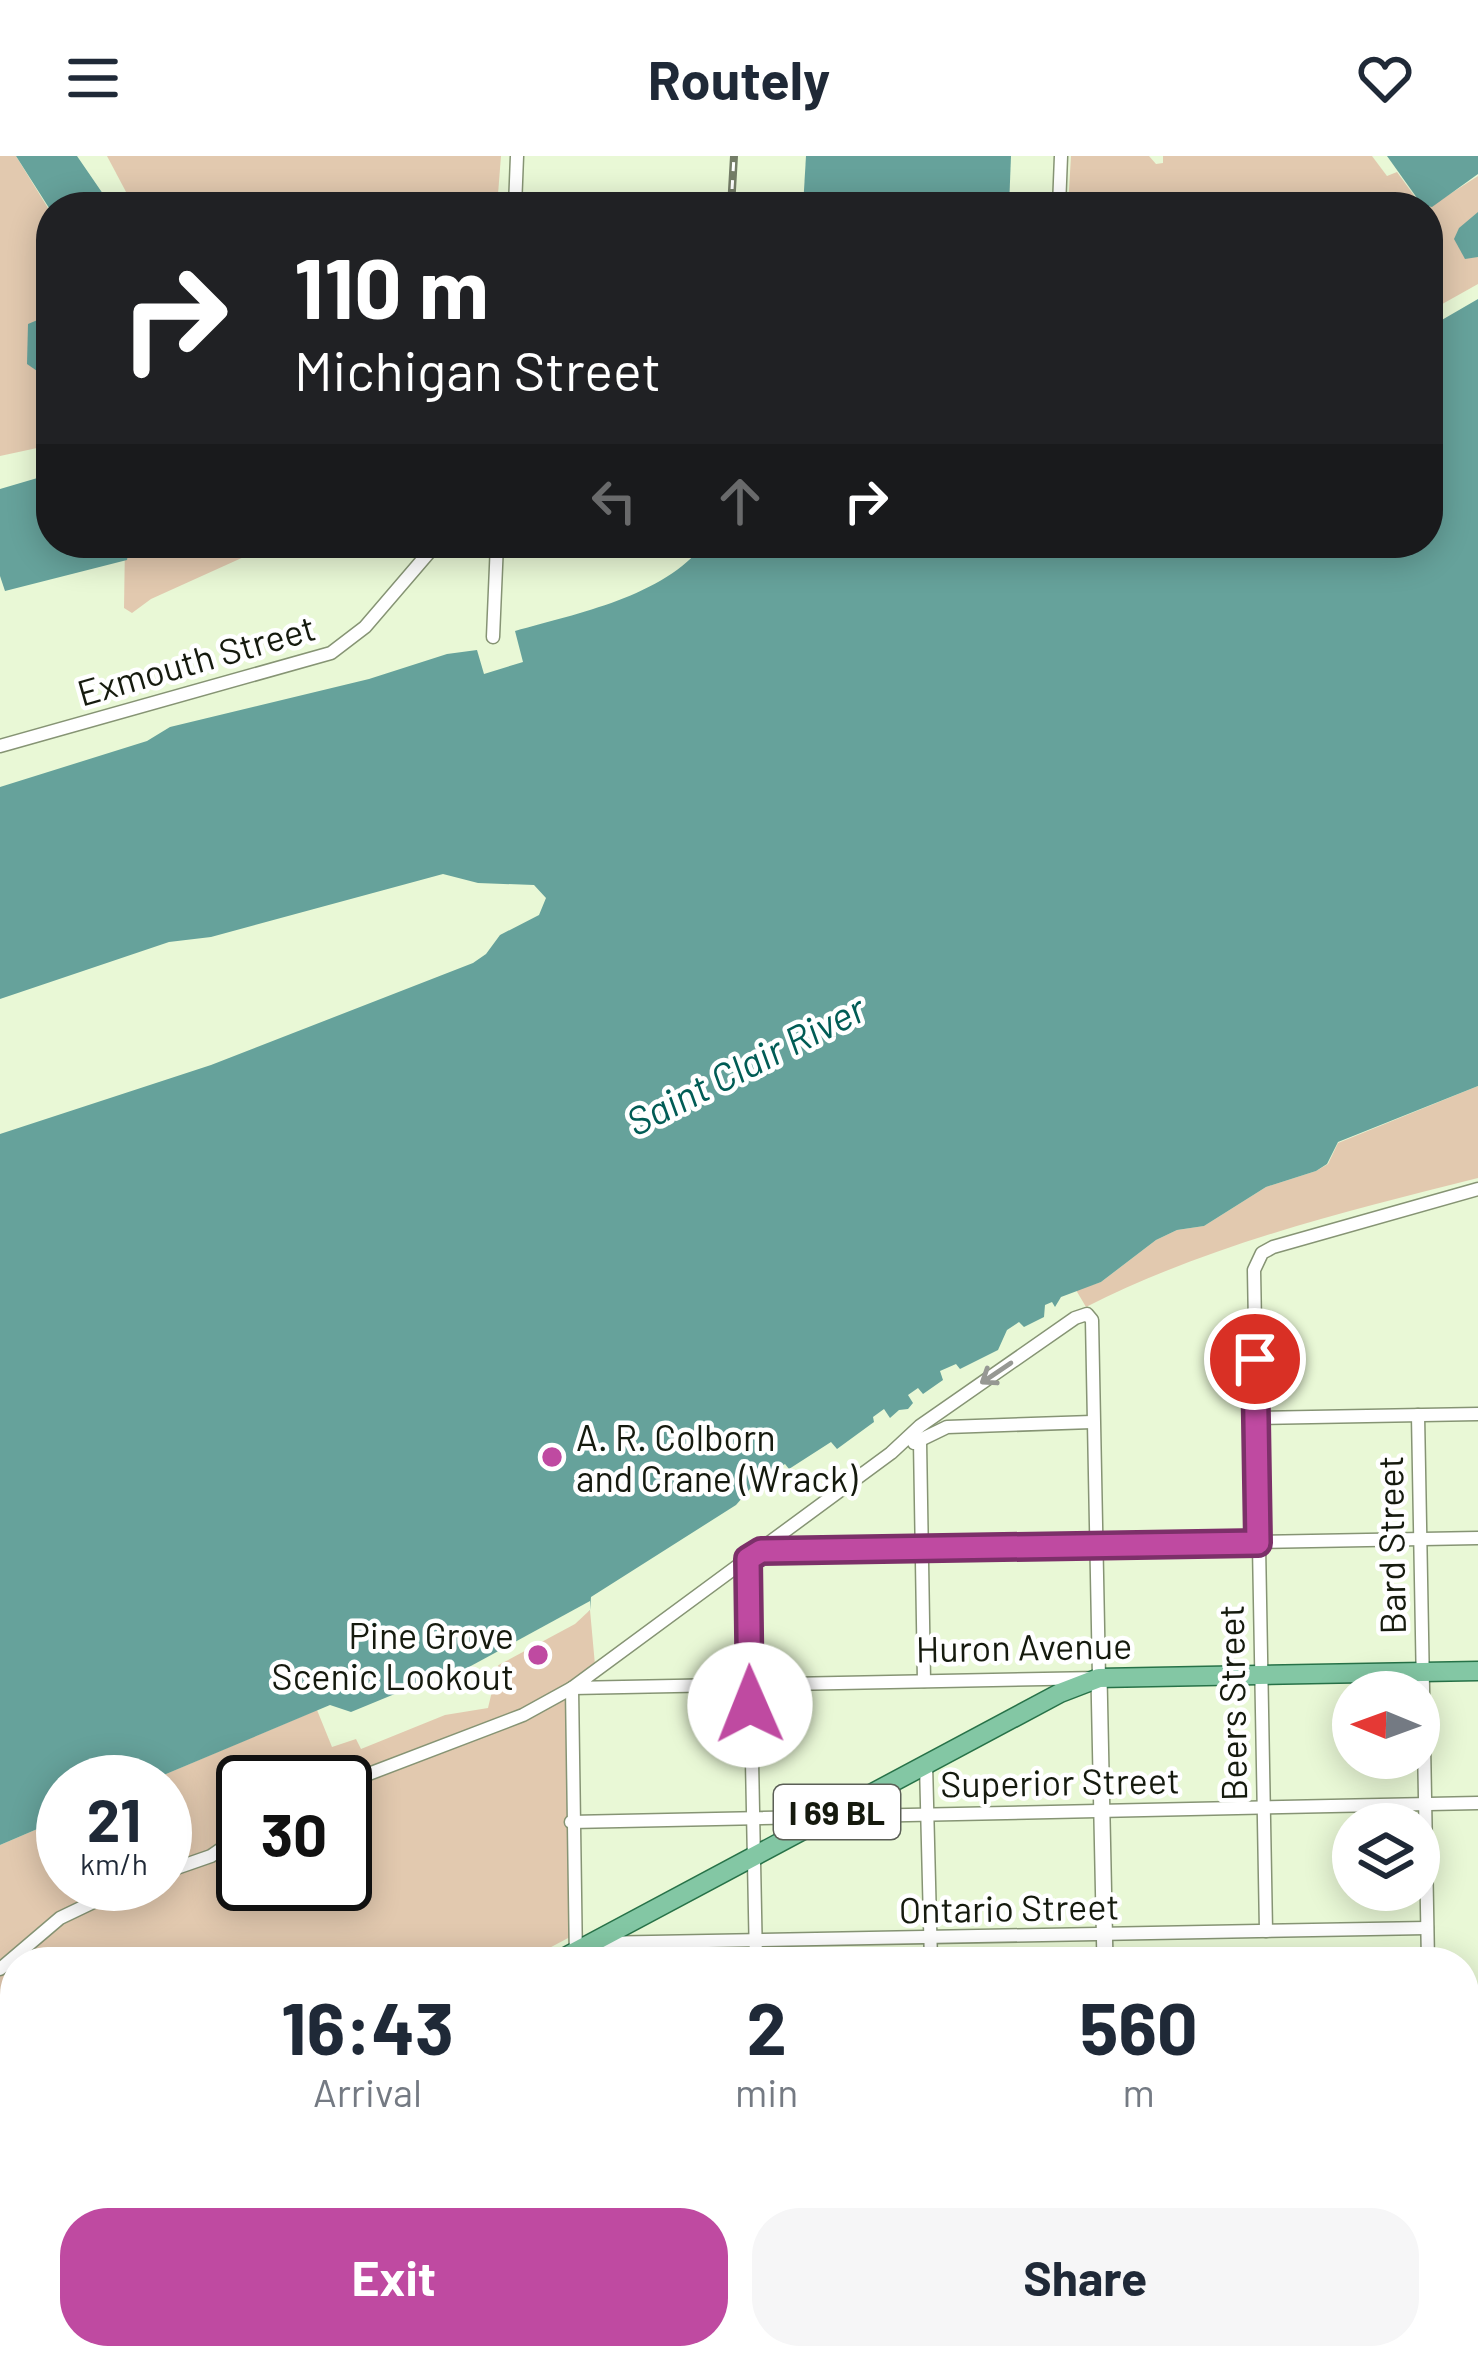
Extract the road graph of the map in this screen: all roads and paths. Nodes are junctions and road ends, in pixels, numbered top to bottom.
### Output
1 (517, 156) edge
2 (1061, 156) edge
3 (516, 192) edge
4 (1060, 192) edge
5 (424, 558) edge
6 (496, 558) edge
7 (493, 637) dead end
8 (0, 746) edge
9 (1478, 1189) edge
10 (1478, 1414) edge
11 (1418, 1415) junction
12 (1256, 1418) junction
13 (1092, 1422) junction
14 (920, 1441) junction
15 (891, 1453) junction
16 (1478, 1538) edge
17 (1420, 1540) junction
18 (1258, 1543) junction
19 (1097, 1545) junction
20 (921, 1550) junction
21 (754, 1555) junction
22 (1422, 1671) edge
23 (1478, 1671) edge
24 (1440, 1672) edge
25 (1332, 1674) edge
26 (1260, 1676) junction
27 (1099, 1678) junction
28 (923, 1682) junction
29 (750, 1684) junction
30 (572, 1688) junction
31 (926, 1764) junction
32 (372, 1773) edge
33 (1478, 1803) edge
34 (1440, 1804) edge
35 (1332, 1807) edge
36 (1263, 1808) junction
37 (1101, 1810) junction
38 (927, 1813) junction
39 (832, 1815) junction
40 (753, 1816) junction
41 (572, 1822) junction
42 (754, 1857) junction
43 (75, 1911) edge
44 (1427, 1911) edge
45 (1427, 1928) junction
46 (1266, 1931) junction
47 (1104, 1934) junction
48 (930, 1939) junction
49 (755, 1942) junction
50 (26, 1947) edge
51 (582, 1947) edge
52 (591, 1947) edge
53 (668, 1947) edge
54 (755, 1947) edge
55 (930, 1947) edge
56 (1104, 1947) edge
57 (1428, 1947) edge

1 - 3 street
2 - 4 street
5 - 8 street, Exmouth Street
6 - 7 street
9 - 12 street, Beers Street
10 - 11 street
11 - 12 street
11 - 17 street, Bard Street
12 - 18 street, Beers Street
13 - 14 street
13 -> 15 street
13 - 19 street
14 - 15 street
14 - 20 street
15 - 21 street
16 - 17 street
17 - 18 street
17 - 22 street, Bard Street
18 - 19 street
18 - 26 street, Beers Street
19 - 20 street
19 - 27 street
20 - 21 street
20 - 28 street
21 - 29 street
21 - 30 street
23 - 24 main road, Huron Avenue / I 69 BL
25 - 26 main road, Huron Avenue / I 69 BL
26 - 27 main road, Huron Avenue / I 69 BL
26 - 36 street, Beers Street
27 - 28 street, Huron Avenue
27 - 31 main road, I 69 BL
27 - 37 street
28 - 29 street, Huron Avenue
29 - 30 street, Huron Avenue
29 - 40 street
30 - 32 street
30 - 41 street
31 - 38 street
31 - 39 main road, I 69 BL
33 - 34 street, Superior Street
35 - 36 street, Superior Street
36 - 37 street, Superior Street
36 - 46 street, Beers Street
37 - 38 street, Superior Street
37 - 47 street
38 - 39 street, Superior Street
38 - 48 street
39 - 40 street, Superior Street
39 - 42 main road, I 69 BL
40 - 41 street, Superior Street
40 - 42 street
41 - 51 street
42 - 49 street
42 - 52 main road, I 69 BL
43 - 50 street
44 - 45 street, Bard Street
45 - 46 street, Ontario Street
45 - 57 street, Bard Street
46 - 47 street, Ontario Street
47 - 48 street, Ontario Street
47 - 56 street
48 - 49 street, Ontario Street
48 - 55 street
49 - 53 street, Ontario Street
49 - 54 street

